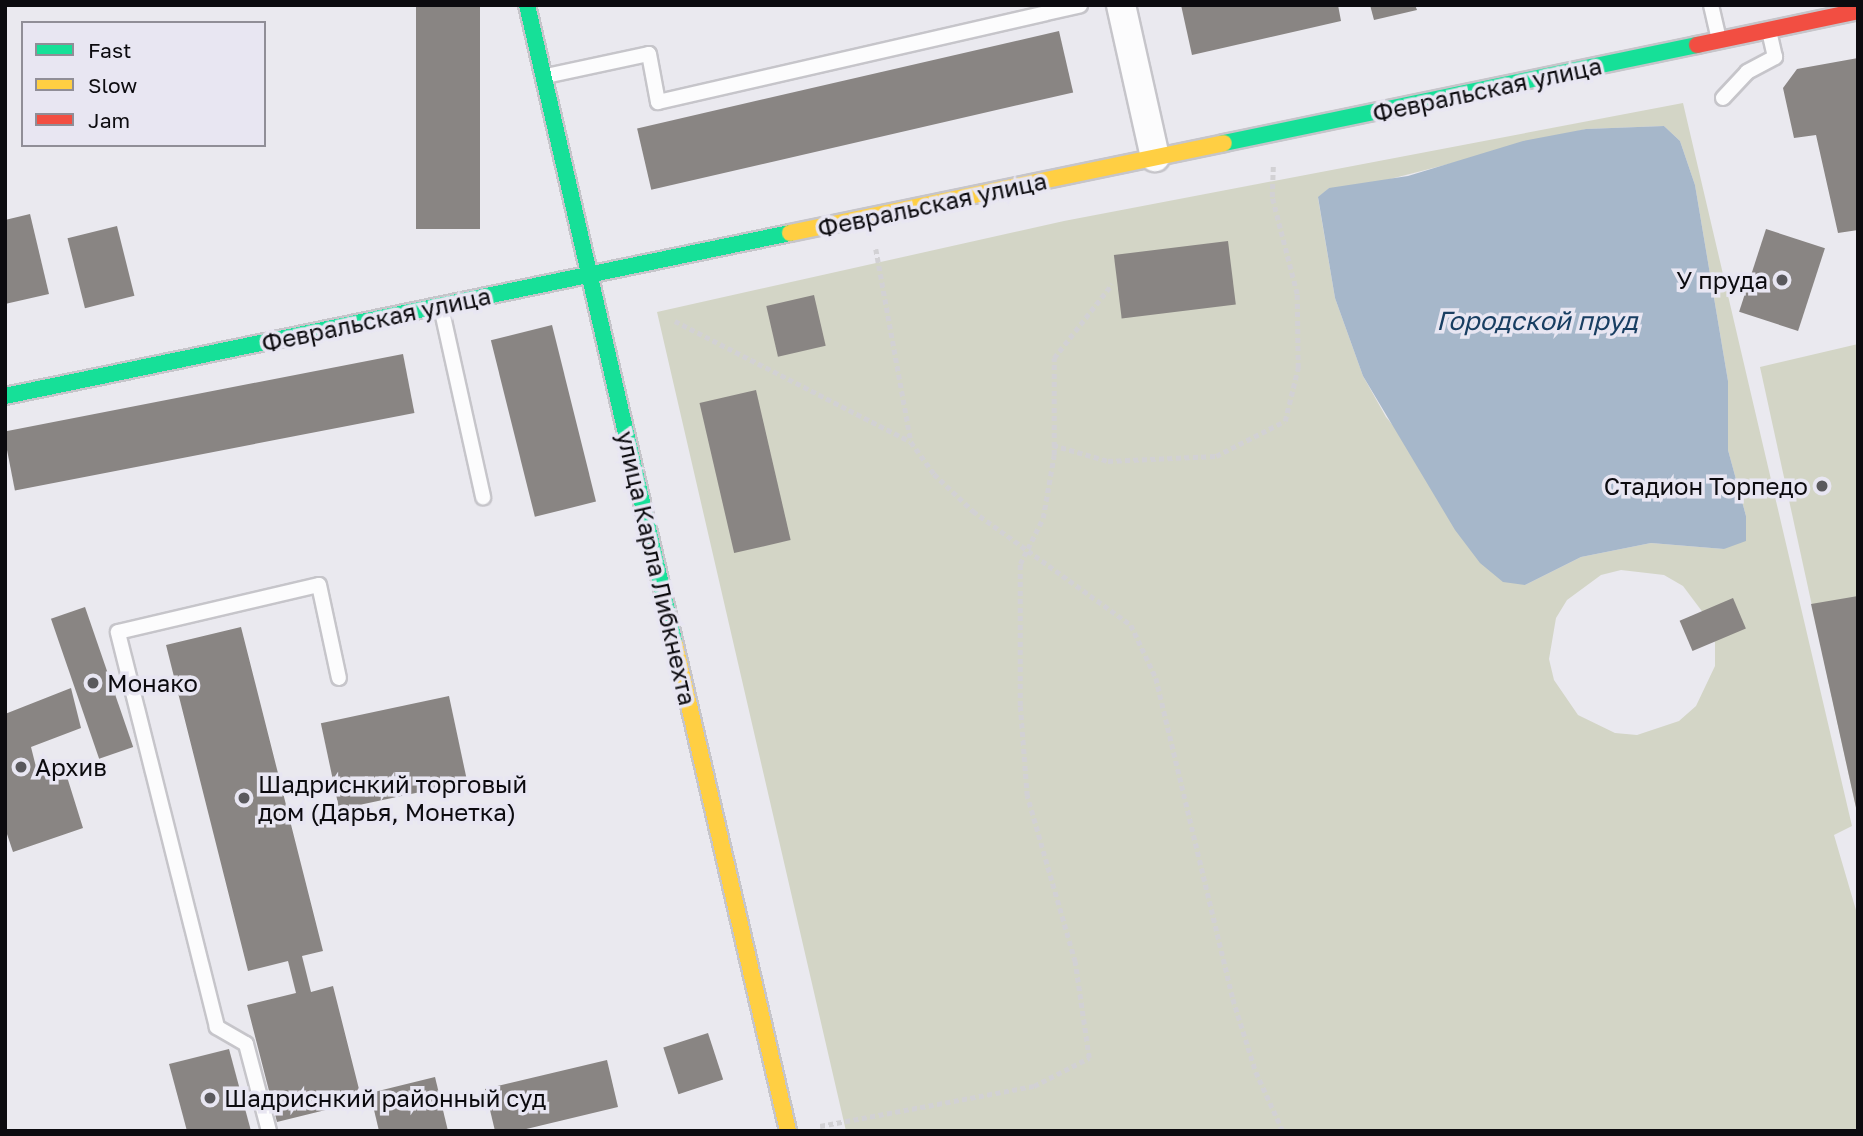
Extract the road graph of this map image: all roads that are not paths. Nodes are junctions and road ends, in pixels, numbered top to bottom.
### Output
1 (527, 5) edge
2 (1080, 5) edge
3 (1121, 5) edge
4 (1712, 5) edge
5 (1858, 11) edge
6 (1769, 30) junction
7 (1719, 40) junction
8 (543, 76) junction
9 (1723, 98) dead end
10 (1155, 158) junction
11 (589, 275) junction
12 (441, 306) junction
13 (5, 396) edge
14 (483, 497) dead end
15 (339, 678) dead end
16 (787, 1130) edge
17 (269, 1131) edge

1 - 8 street, улица Карла Либкнехта
2 - 8 lane
3 - 10 street
4 - 7 lane
5 - 6 street, Февральская улица
6 - 7 street, Февральская улица
6 - 9 lane
7 - 10 street, Февральская улица
8 - 11 street, улица Карла Либкнехта
10 - 11 street, Февральская улица
11 - 12 street, Февральская улица
11 - 16 street, улица Карла Либкнехта
12 - 13 street, Февральская улица
12 - 14 lane
15 - 17 lane

